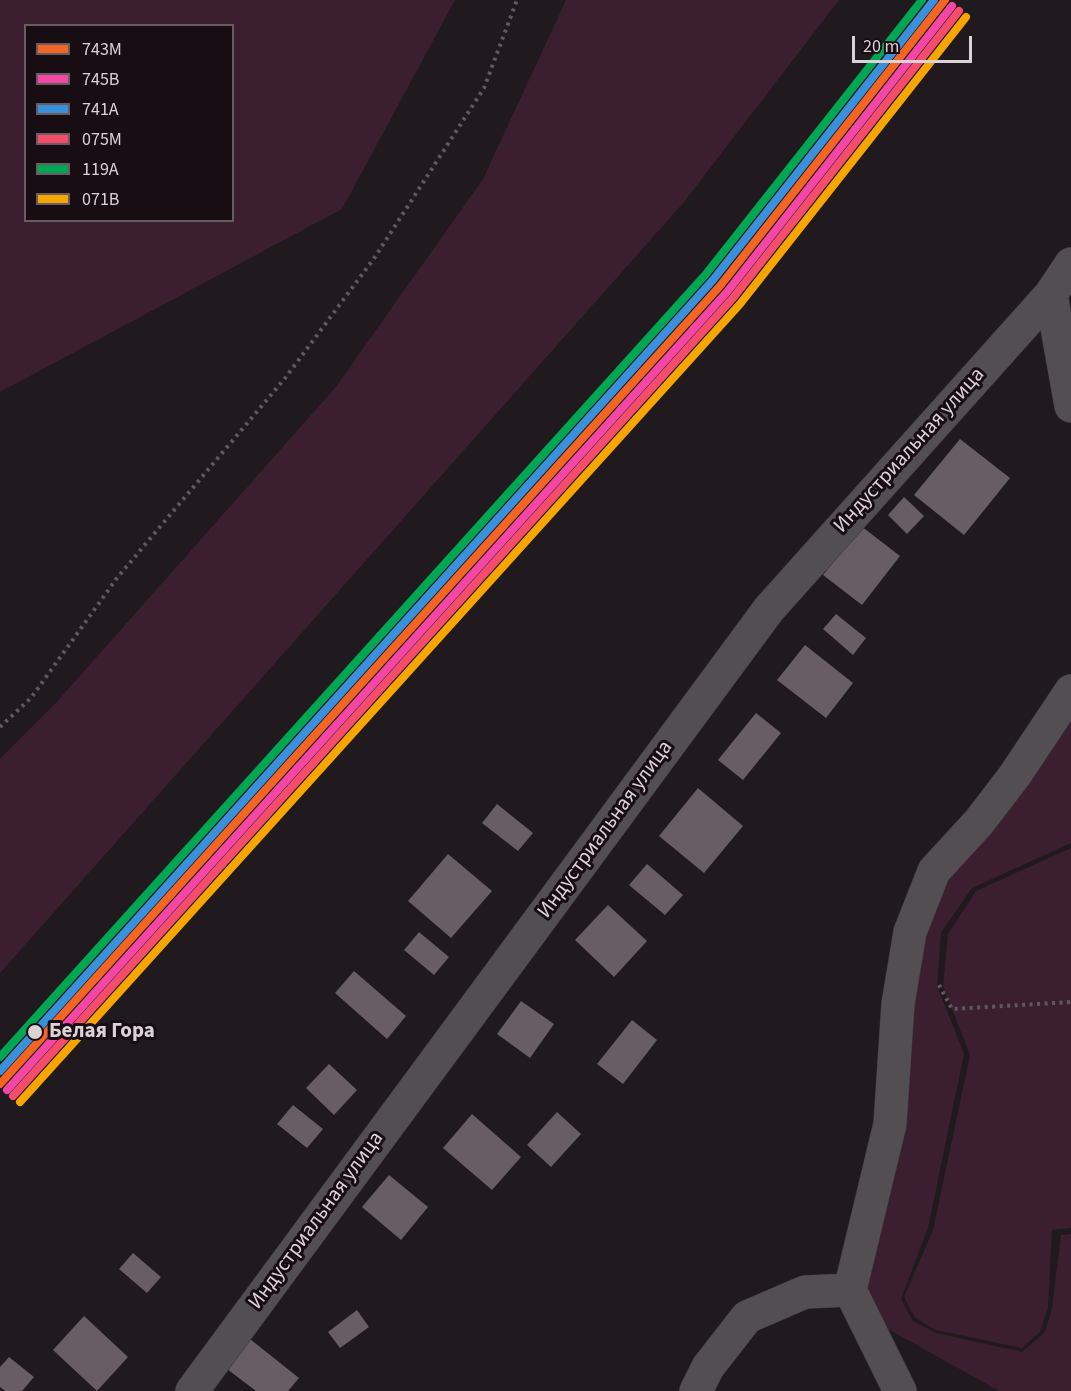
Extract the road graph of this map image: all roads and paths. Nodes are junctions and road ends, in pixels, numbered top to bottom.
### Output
1 (517, 0) edge
2 (1071, 264) edge
3 (1051, 294) junction
4 (1071, 406) edge
5 (1071, 691) edge
6 (0, 727) edge
7 (910, 932) junction
8 (1071, 1002) edge
9 (850, 1290) junction
10 (192, 1391) edge
11 (696, 1391) edge
12 (900, 1391) edge

1 - 6 path
2 - 3 street, Индустриальная улица
3 - 4 street
3 - 10 street, Индустриальная улица
5 - 7 street
7 - 8 path
7 - 9 street
9 - 11 street
9 - 12 street

